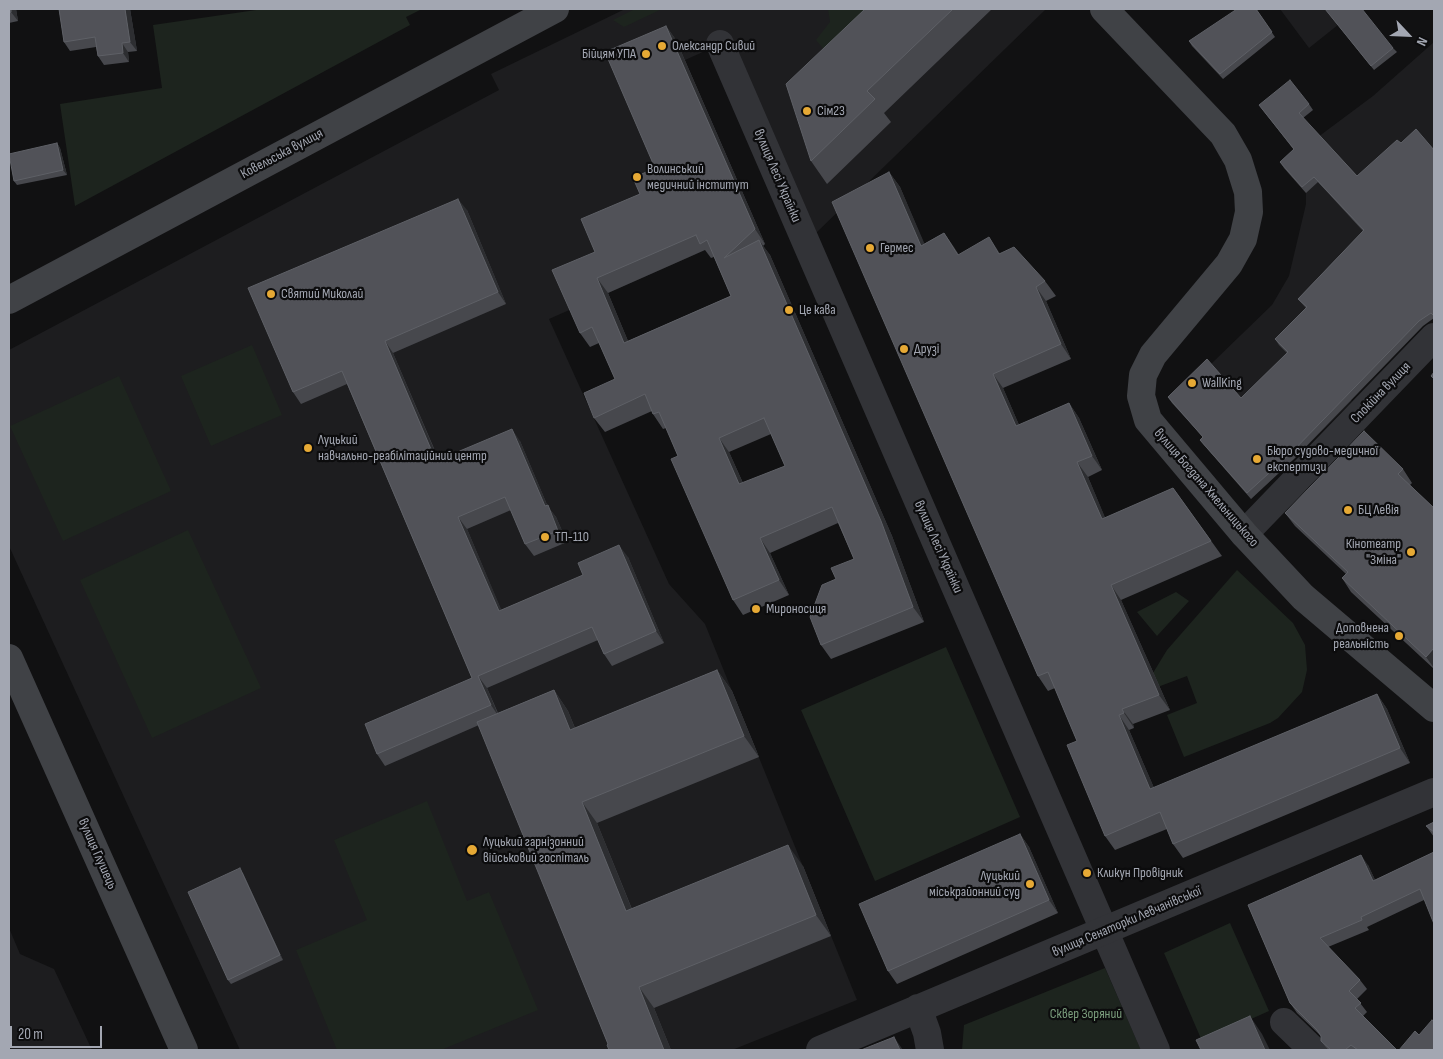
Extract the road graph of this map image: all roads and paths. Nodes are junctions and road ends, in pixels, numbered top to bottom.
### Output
1 (555, 9) edge
2 (1104, 9) edge
3 (720, 44) dead end
4 (9, 300) edge
5 (1434, 337) edge
6 (1244, 534) junction
7 (9, 658) edge
8 (1434, 708) edge
9 (1434, 792) edge
10 (1105, 931) junction
11 (918, 1008) junction
12 (1284, 1022) dead end
13 (184, 1050) edge
14 (820, 1050) edge
15 (930, 1050) edge
16 (1156, 1050) edge
17 (1313, 1050) edge

1 - 4 main road, Ковельська вулиця
2 - 6 main road, вулиця Богдана Хмельницького
3 - 10 street, вулиця Лесі Українки
5 - 6 street, Спокійна вулиця
6 - 8 main road, вулиця Богдана Хмельницького
7 - 13 main road, вулиця Глушець
9 - 10 street, вулиця Сенаторки Левчанівської
10 - 11 street, вулиця Сенаторки Левчанівської
10 - 16 street, вулиця Лесі Українки
11 - 14 street, вулиця Сенаторки Левчанівської
11 - 15 street
12 - 17 street

